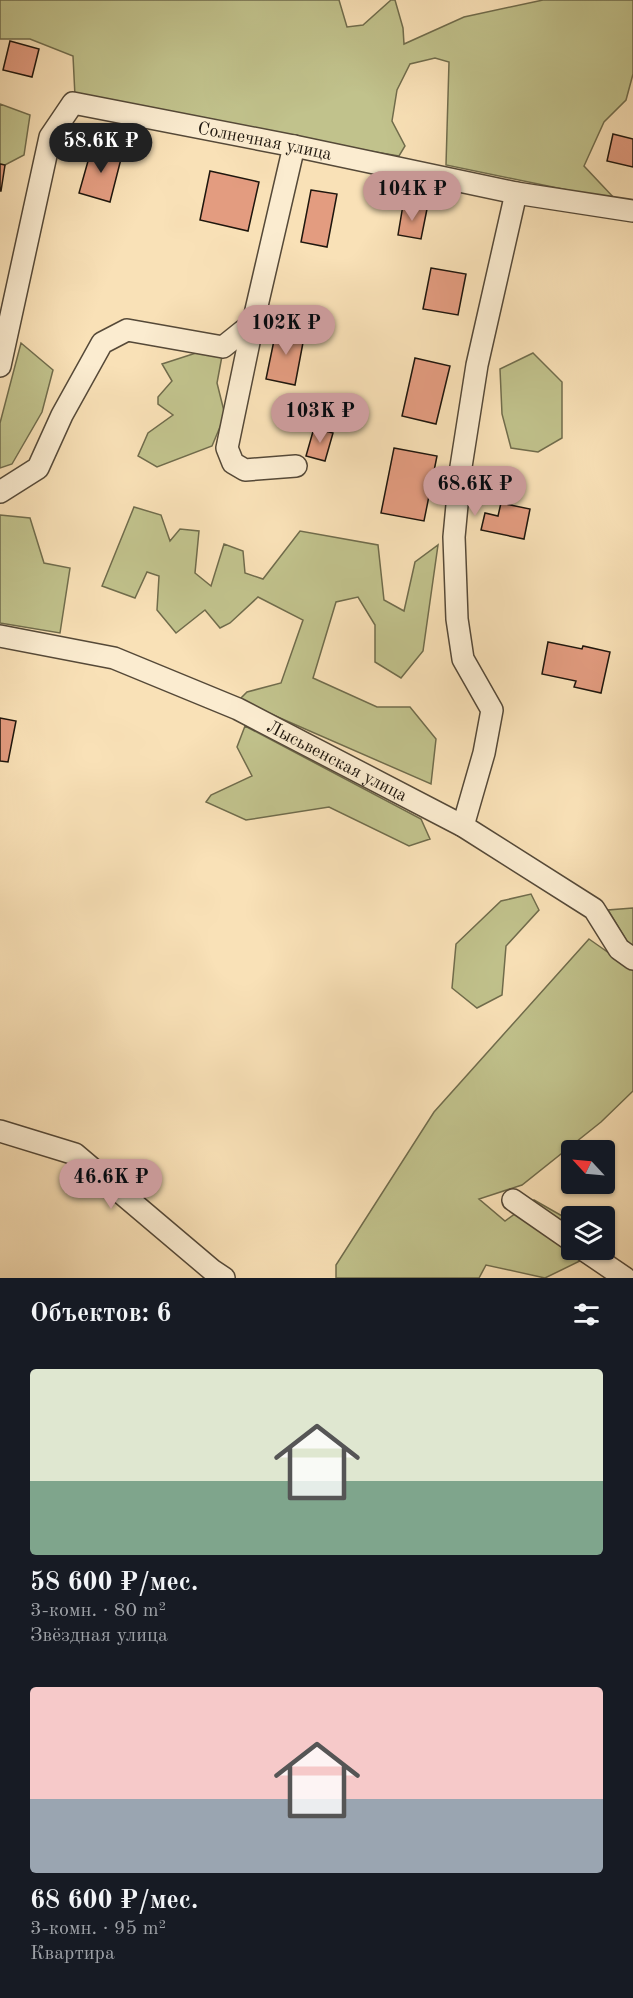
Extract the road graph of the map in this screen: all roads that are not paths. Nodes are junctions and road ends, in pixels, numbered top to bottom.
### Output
1 (294, 146) junction
2 (516, 193) junction
3 (633, 211) edge
4 (253, 323) junction
5 (0, 366) edge
6 (296, 466) dead end
7 (0, 492) edge
8 (0, 636) edge
9 (463, 826) junction
10 (633, 959) edge
11 (0, 1131) edge
12 (513, 1200) dead end
13 (561, 1233) edge
14 (599, 1260) edge
15 (224, 1278) edge
16 (625, 1278) edge

1 - 2 street, Солнечная улица
1 - 4 street
1 - 5 street, Солнечная улица
2 - 3 street, Солнечная улица
2 - 9 street
4 - 6 street
4 - 7 street
8 - 9 street, Лысьвенская улица
9 - 10 street, Лысьвенская улица
11 - 15 street
12 - 13 street
14 - 16 street

